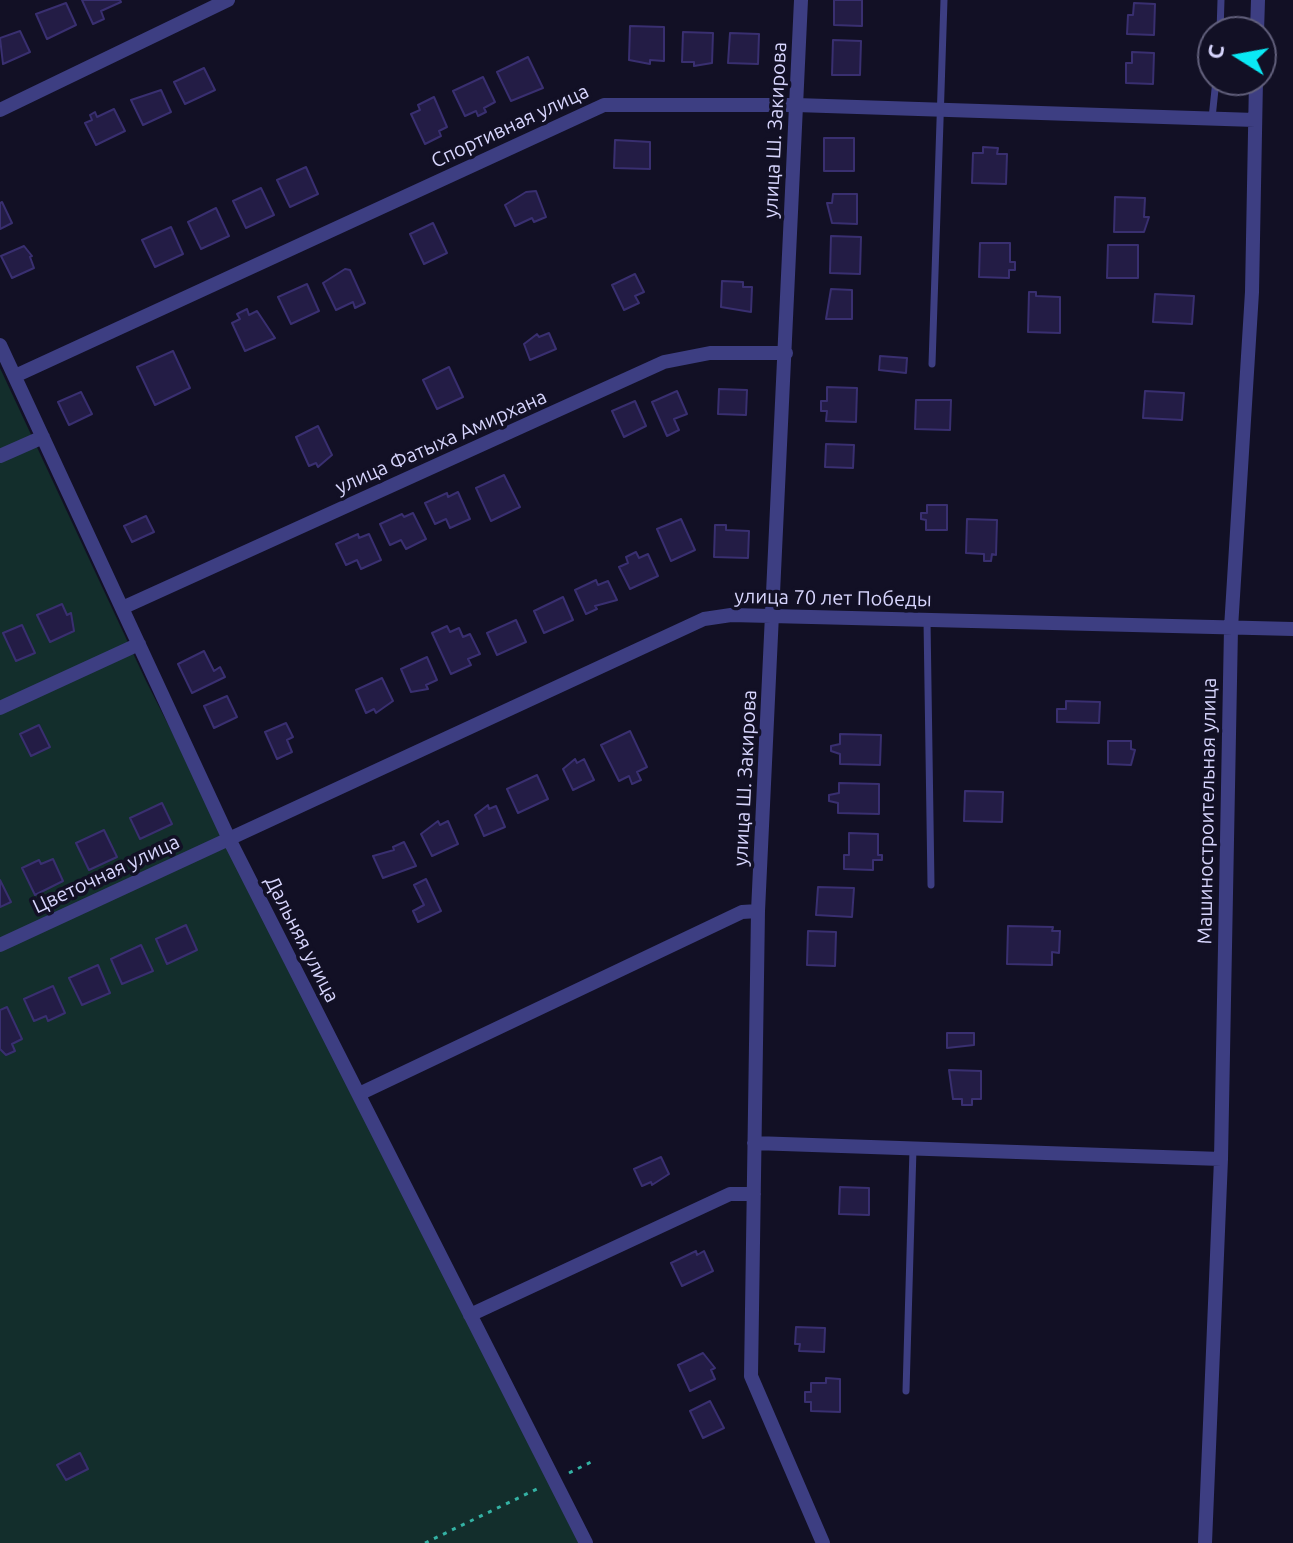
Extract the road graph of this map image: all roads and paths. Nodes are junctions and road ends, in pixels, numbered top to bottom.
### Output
1 (228, 0) edge
2 (801, 0) edge
3 (944, 0) edge
4 (1214, 96) edge
5 (1256, 96) edge
6 (796, 105) junction
7 (940, 109) junction
8 (0, 110) edge
9 (1212, 118) junction
10 (1255, 120) junction
11 (0, 345) edge
12 (786, 353) junction
13 (932, 364) dead end
14 (15, 376) junction
15 (43, 437) junction
16 (0, 456) edge
17 (122, 608) junction
18 (773, 616) junction
19 (927, 620) junction
20 (1231, 628) junction
21 (1293, 629) edge
22 (139, 644) junction
23 (0, 708) edge
24 (229, 839) junction
25 (931, 885) dead end
26 (758, 911) junction
27 (0, 945) edge
28 (359, 1094) junction
29 (754, 1143) junction
30 (913, 1149) junction
31 (1221, 1159) junction
32 (754, 1194) junction
33 (470, 1315) junction
34 (906, 1391) dead end
35 (593, 1461) dead end
36 (554, 1480) junction
37 (425, 1543) edge
38 (586, 1543) edge
39 (823, 1543) edge
40 (1205, 1543) edge

1 - 8 street
2 - 6 street, улица Ш. Закирова
3 - 7 lane
4 - 9 lane
5 - 10 street, Машиностроительная улица
6 - 7 street, Спортивная улица
6 - 12 street, улица Ш. Закирова
6 - 14 street, Спортивная улица
7 - 9 street, Спортивная улица
7 - 13 lane
9 - 10 street, Спортивная улица
10 - 20 street, Машиностроительная улица
11 - 14 street, Дальняя улица
12 - 17 street, улица Фатыха Амирхана
12 - 18 street, улица Ш. Закирова
14 - 15 street, Дальняя улица
15 - 16 street
15 - 17 street, Дальняя улица
17 - 22 street, Дальняя улица
18 - 19 street, улица 70 лет Победы
18 - 24 street, улица 70 лет Победы
18 - 26 street, улица Ш. Закирова
19 - 20 street, улица 70 лет Победы
19 - 25 lane
20 - 21 street, улица 70 лет Победы
20 - 31 street, Машиностроительная улица
22 - 23 street
22 - 24 street, Дальняя улица
24 - 27 street, Цветочная улица
24 - 28 street, Дальняя улица
26 - 28 street
26 - 29 street, улица Ш. Закирова
28 - 33 street, Дальняя улица
29 - 30 street
29 - 32 street, улица Ш. Закирова
30 - 31 street
30 - 34 lane
31 - 40 street, Машиностроительная улица
32 - 33 street
32 - 39 street, улица Ш. Закирова
33 - 36 street, Дальняя улица
35 - 36 path
36 - 37 path
36 - 38 street, Дальняя улица

